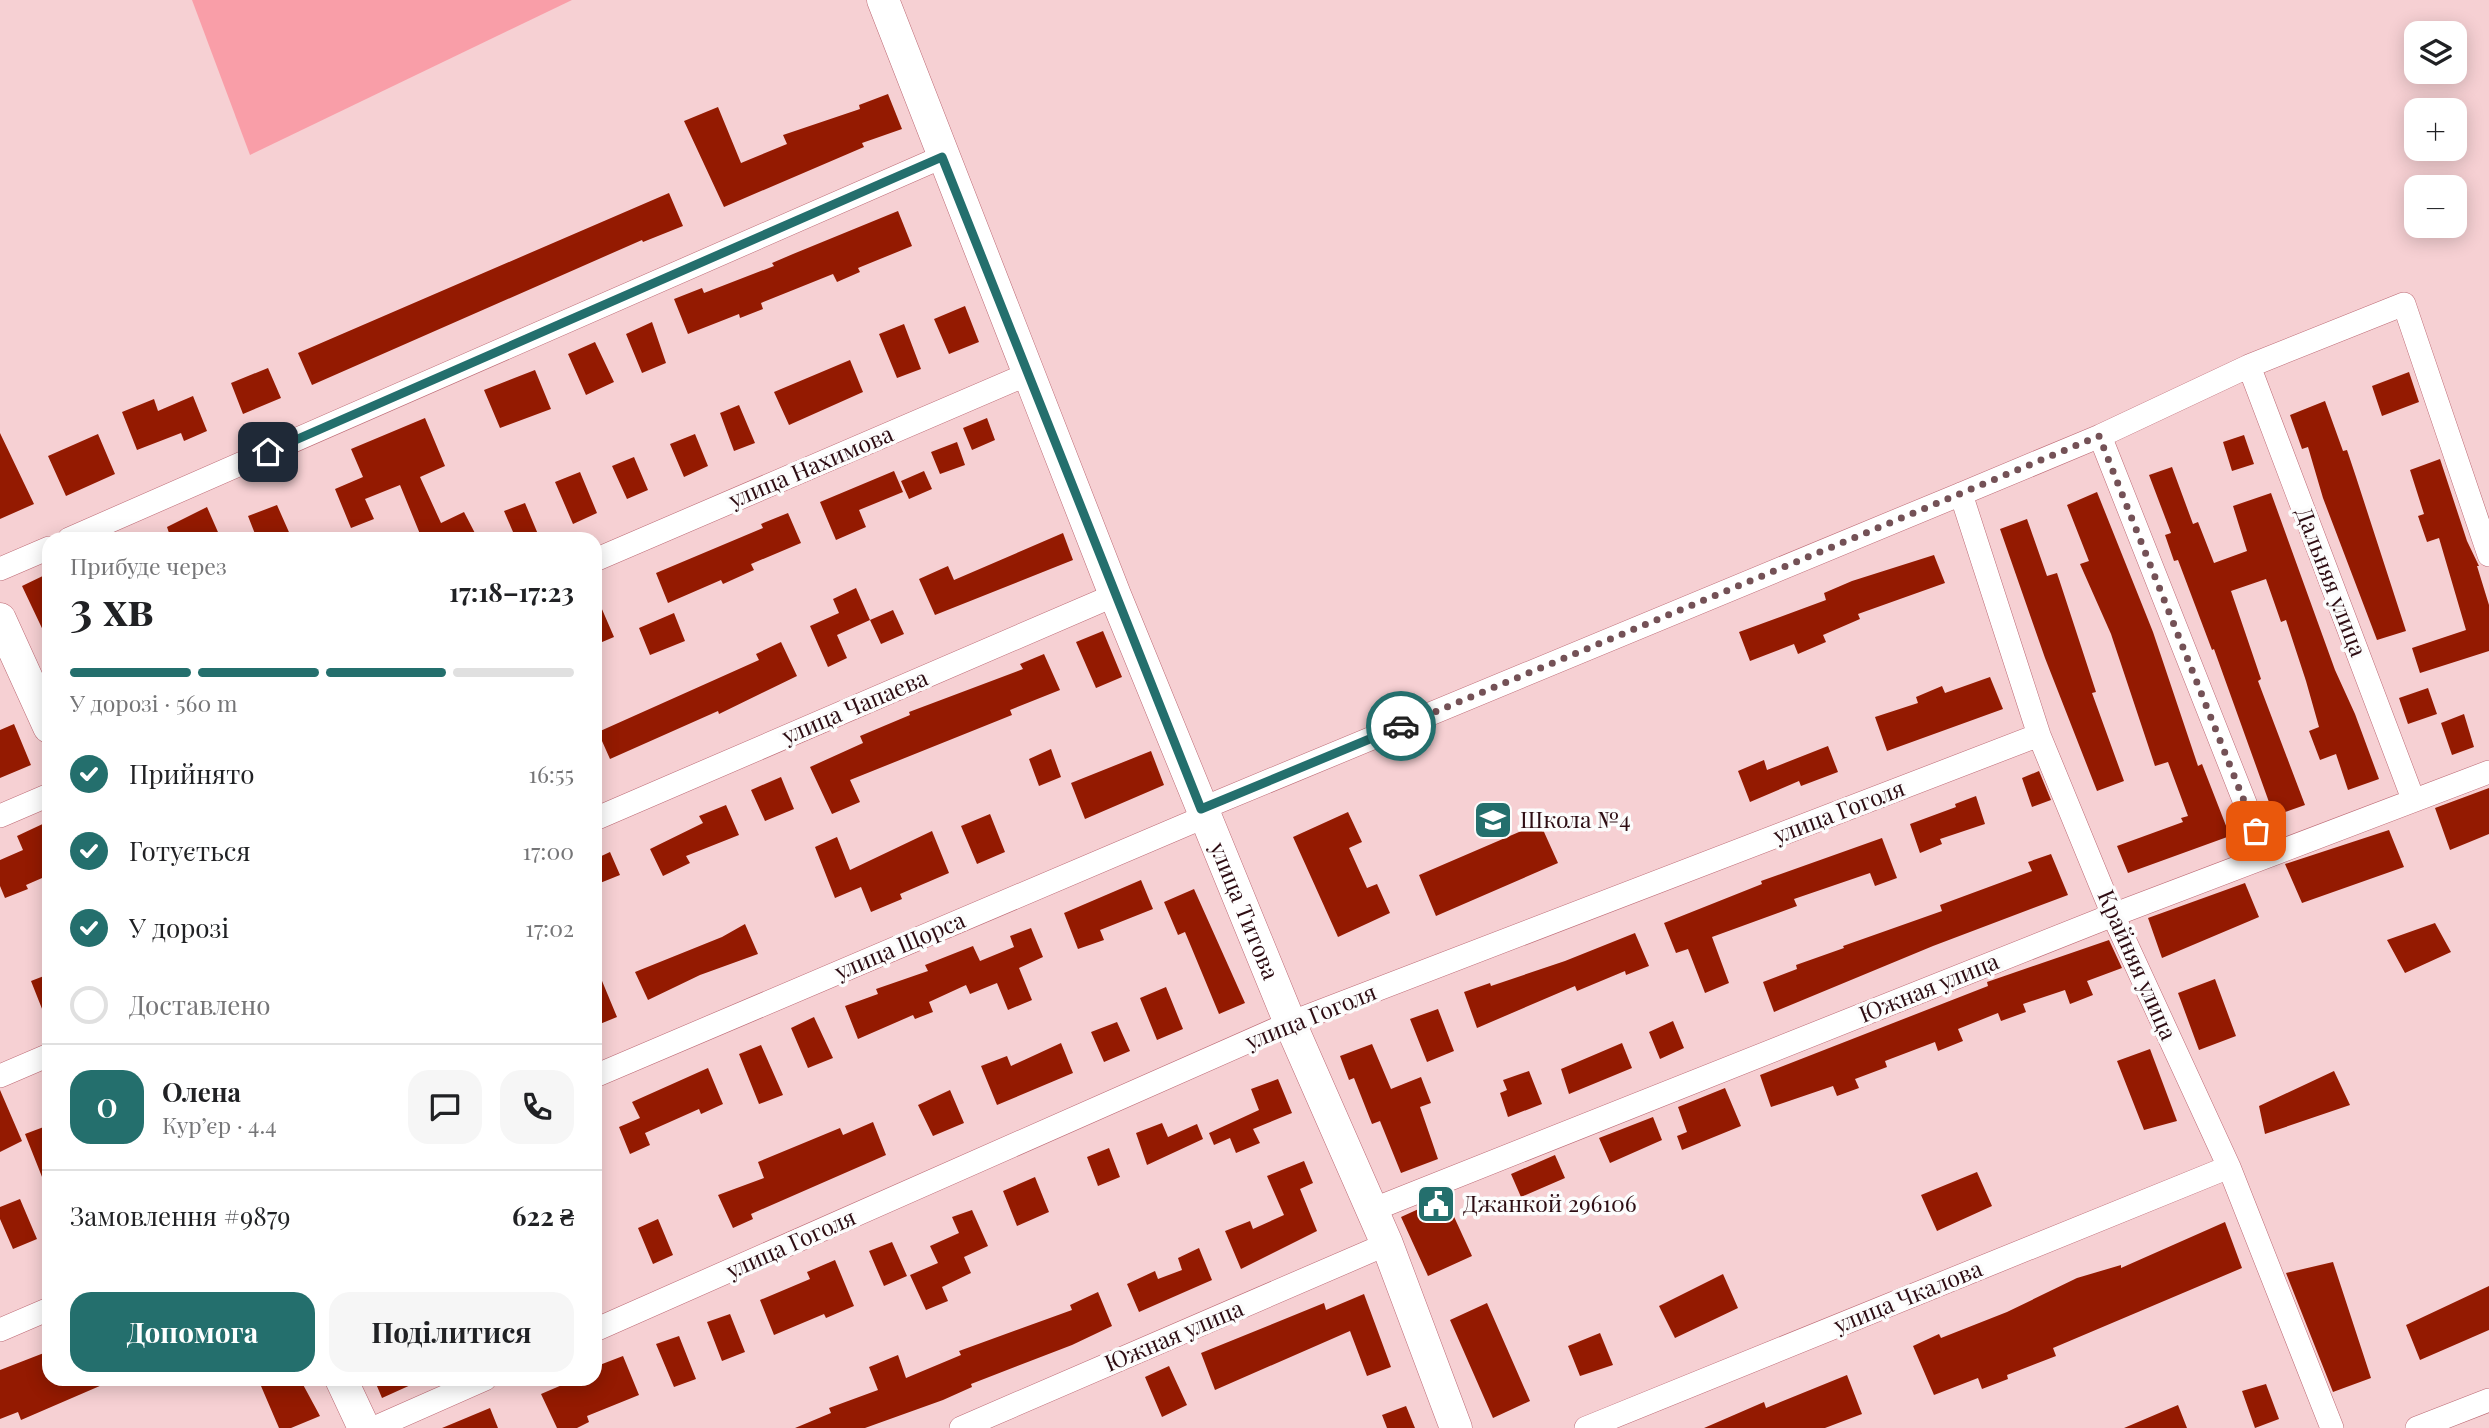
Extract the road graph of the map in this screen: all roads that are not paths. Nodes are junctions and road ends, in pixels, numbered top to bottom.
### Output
1 (883, 0) edge
2 (942, 157) junction
3 (2249, 366) junction
4 (1028, 374) junction
5 (2099, 436) junction
6 (1961, 494) junction
7 (85, 532) edge
8 (42, 551) edge
9 (2489, 555) edge
10 (602, 557) edge
11 (0, 569) edge
12 (1115, 595) junction
13 (0, 619) edge
14 (42, 712) edge
15 (2039, 735) junction
16 (2489, 772) edge
17 (42, 798) edge
18 (2413, 799) junction
19 (1203, 813) junction
20 (0, 816) edge
21 (602, 816) edge
22 (2266, 856) junction
23 (2113, 915) junction
24 (1290, 1023) junction
25 (42, 1058) edge
26 (602, 1073) edge
27 (0, 1076) edge
28 (2229, 1167) junction
29 (1372, 1210) junction
30 (1387, 1244) junction
31 (42, 1312) edge
32 (602, 1327) edge
33 (0, 1330) edge
34 (344, 1386) edge
35 (469, 1386) edge
36 (2489, 1400) edge
37 (365, 1428) edge
38 (374, 1428) edge
39 (961, 1428) edge
40 (1455, 1428) edge
41 (1586, 1428) edge
42 (2332, 1428) edge
43 (2417, 1428) edge

1 - 2 main road, улица Титова
2 - 4 main road, улица Титова
2 - 7 street
3 - 5 street, улица Щорса
3 - 9 street, улица Щорса
3 - 18 street, Дальняя улица
4 - 10 street, улица Нахимова
4 - 12 main road, улица Титова
5 - 6 street, улица Щорса
5 - 22 street
6 - 15 street, Крайняя улица
6 - 19 street, улица Щорса
8 - 11 street
12 - 19 main road, улица Титова
12 - 21 street, улица Чапаева
13 - 14 main road
15 - 23 street, Крайняя улица
15 - 24 street, улица Гоголя
16 - 18 street, Южная улица
17 - 20 street
18 - 22 street, Южная улица
19 - 24 main road, улица Титова
19 - 26 street, улица Щорса
22 - 23 street, Южная улица
23 - 28 street, Крайняя улица
23 - 29 street, Южная улица
24 - 29 main road, улица Титова
24 - 32 street, улица Гоголя
25 - 27 street
28 - 41 street, улица Чкалова
28 - 42 street, Крайняя улица
29 - 30 main road, улица Титова
30 - 39 street, Южная улица
30 - 40 main road, улица Титова
31 - 33 street
34 - 37 main road
35 - 38 street
36 - 43 street

